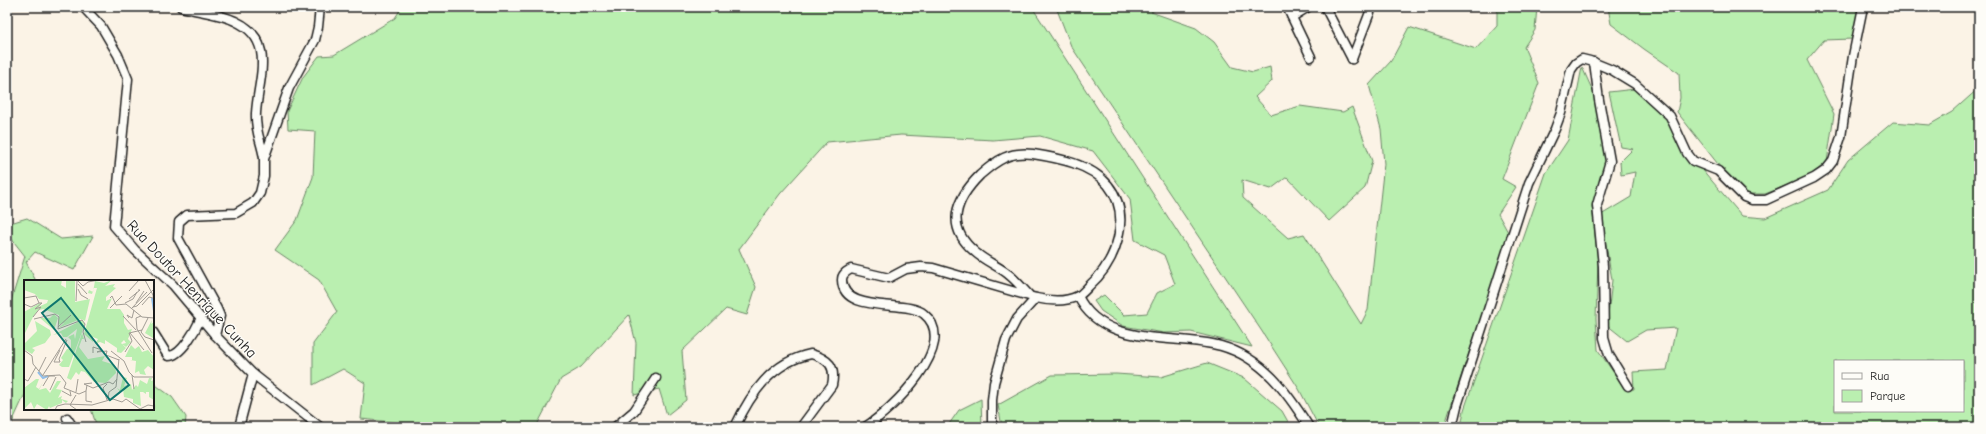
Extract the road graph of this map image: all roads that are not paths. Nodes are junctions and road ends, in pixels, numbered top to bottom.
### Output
1 (83, 7) edge
2 (182, 7) edge
3 (320, 7) edge
4 (1287, 7) edge
5 (1308, 7) edge
6 (1325, 7) edge
7 (1372, 7) edge
8 (1863, 7) edge
9 (1292, 17) junction
10 (1311, 57) dead end
11 (1594, 62) junction
12 (264, 159) junction
13 (1078, 296) junction
14 (1033, 297) junction
15 (201, 318) junction
16 (154, 334) edge
17 (215, 335) junction
18 (253, 374) junction
19 (656, 378) dead end
20 (1628, 386) dead end
21 (67, 418) dead end
22 (73, 427) edge
23 (239, 427) edge
24 (320, 427) edge
25 (616, 427) edge
26 (735, 427) edge
27 (801, 427) edge
28 (865, 427) edge
29 (992, 427) edge
30 (1309, 427) edge
31 (1452, 427) edge

1 - 15 street, Rua Doutor Henrique Cunha
2 - 12 street
3 - 12 street
4 - 9 street
5 - 9 street
6 - 7 street
8 - 11 street
9 - 10 street
11 - 20 street
11 - 31 street
12 - 17 street
13 - 14 street
13 - 14 street
13 - 30 street
14 - 28 street
14 - 29 street
15 - 16 street
15 - 17 street, Rua Doutor Henrique Cunha
17 - 18 street, Rua Doutor Henrique Cunha
18 - 23 street
18 - 24 street, Rua Doutor Henrique Cunha
19 - 25 street
21 - 22 street
26 - 27 street

